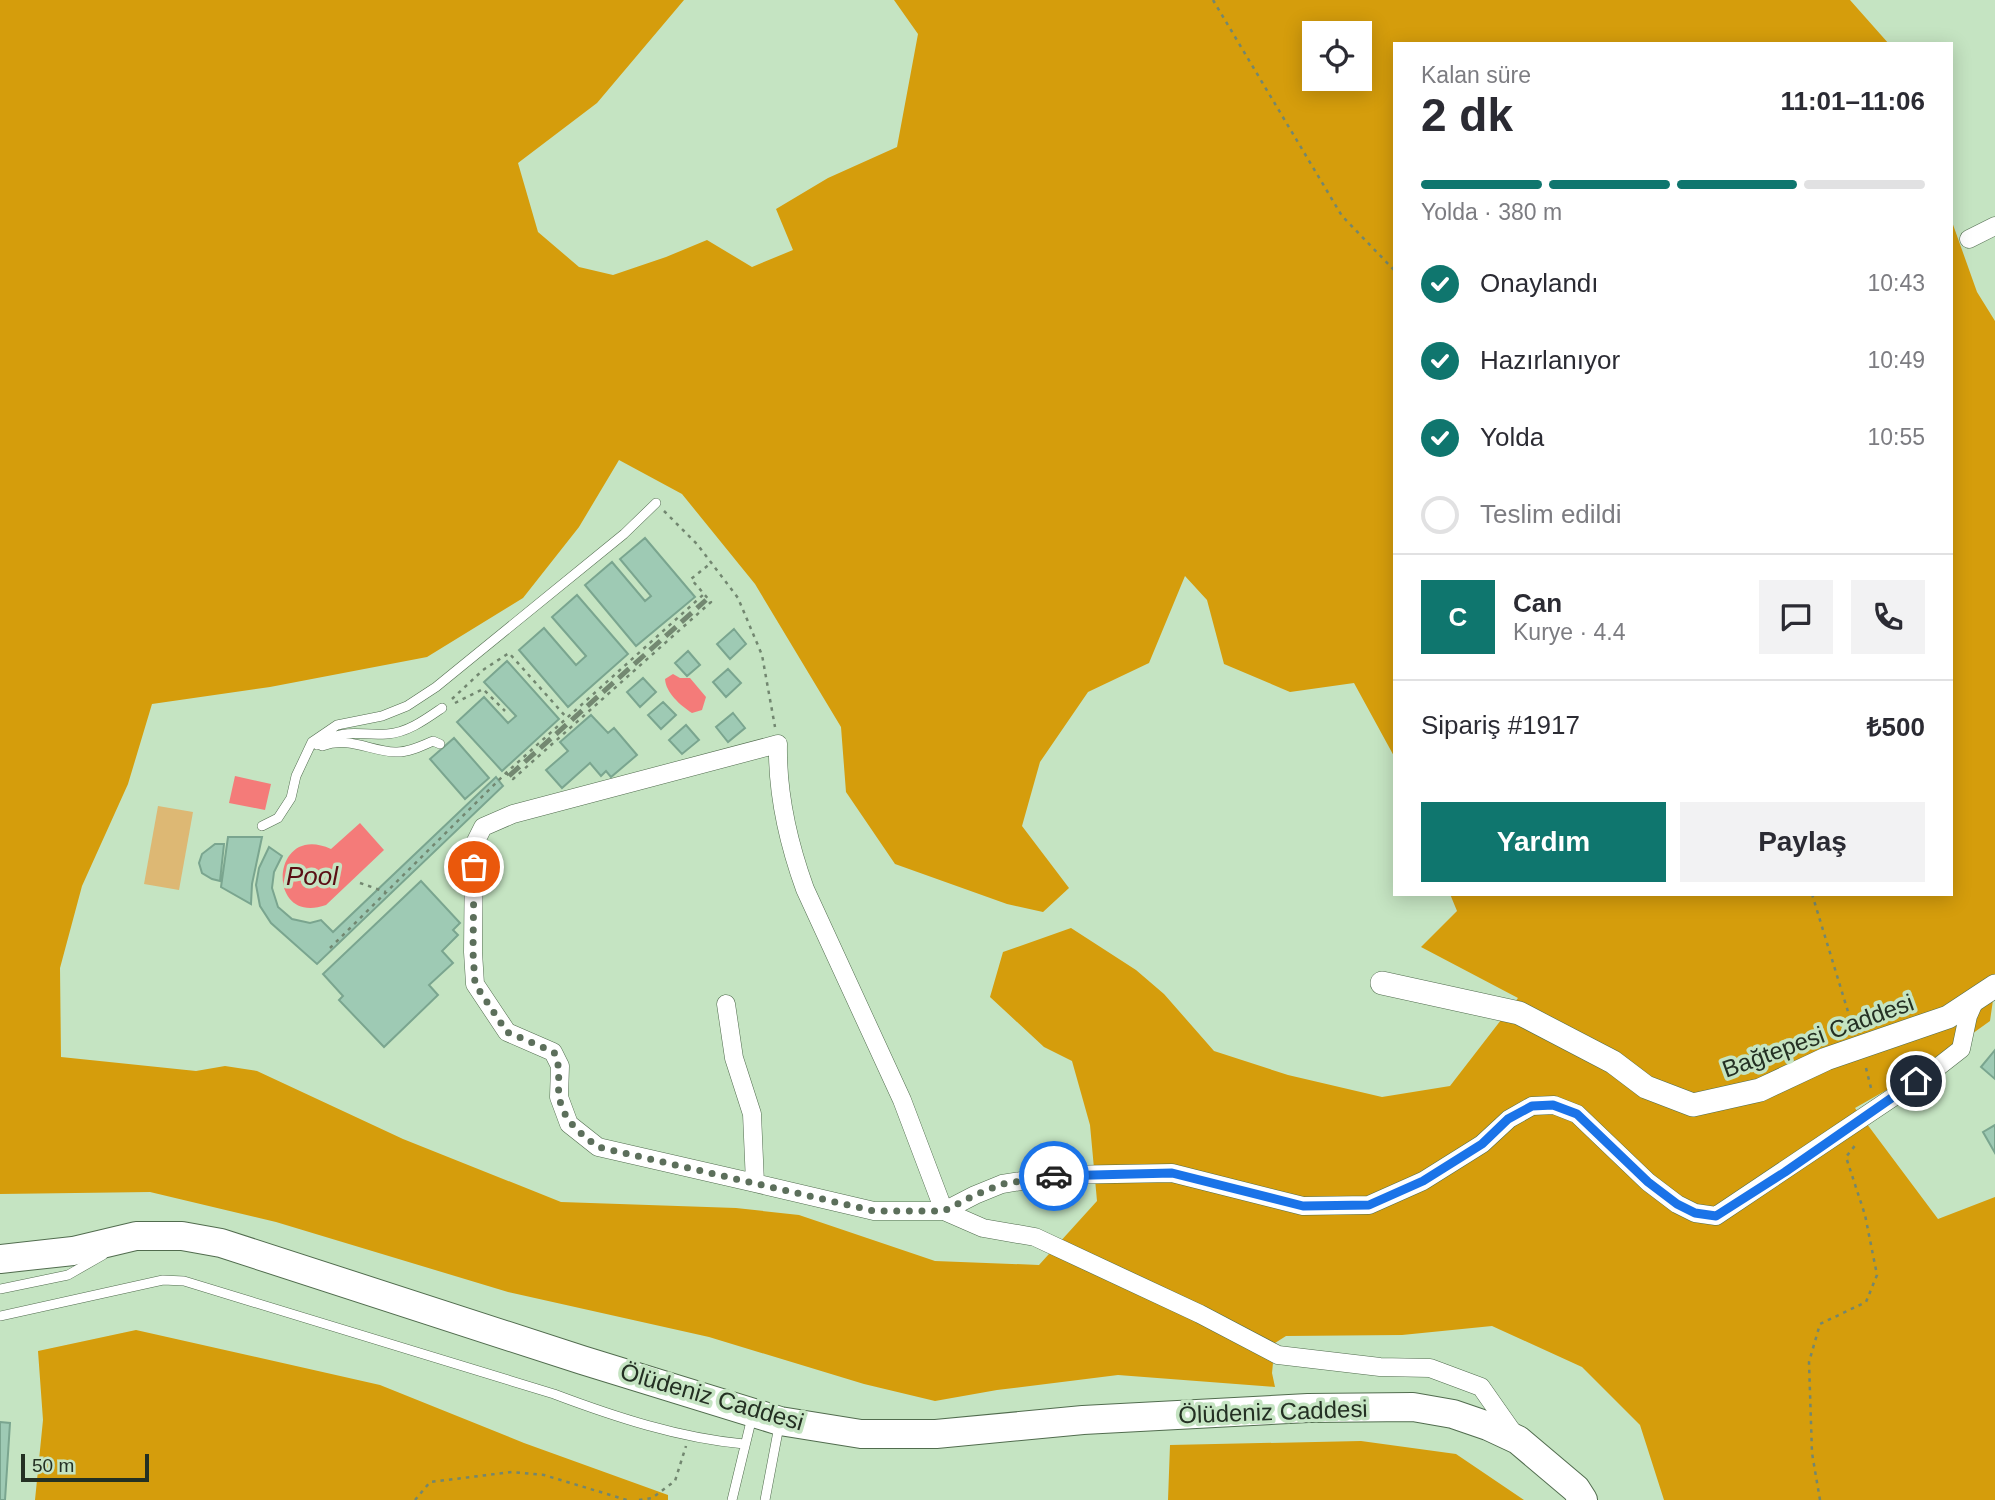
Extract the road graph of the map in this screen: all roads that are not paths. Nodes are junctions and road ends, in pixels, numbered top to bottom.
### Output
1 (1995, 226) edge
2 (1969, 239) dead end
3 (656, 503) road end
4 (442, 708) road end
5 (440, 744) dead end
6 (307, 752) junction
7 (262, 826) dead end
8 (1382, 983) dead end
9 (1995, 986) edge
10 (1975, 1000) junction
11 (726, 1004) dead end
12 (755, 1183) junction
13 (944, 1211) junction
14 (136, 1236) junction
15 (0, 1259) edge
16 (0, 1289) edge
17 (0, 1316) edge
18 (753, 1412) junction
19 (780, 1421) junction
20 (1518, 1440) junction
21 (744, 1444) junction
22 (732, 1500) edge
23 (765, 1500) edge
24 (1583, 1500) edge

1 - 2 street
3 - 6 lane
4 - 6 lane
5 - 6 lane
6 - 7 lane
8 - 10 street, Bağtepesi Caddesi
9 - 10 street, Bağtepesi Caddesi
10 - 13 street
11 - 12 street
12 - 13 street
12 - 13 street
13 - 20 street
14 - 15 main road, Ölüdeniz Caddesi
14 - 16 lane
14 - 18 main road, Ölüdeniz Caddesi
17 - 21 lane
18 - 19 main road, Ölüdeniz Caddesi
18 - 21 lane
19 - 20 main road, Ölüdeniz Caddesi
19 - 23 lane
20 - 24 main road, Ölüdeniz Caddesi
21 - 22 lane

